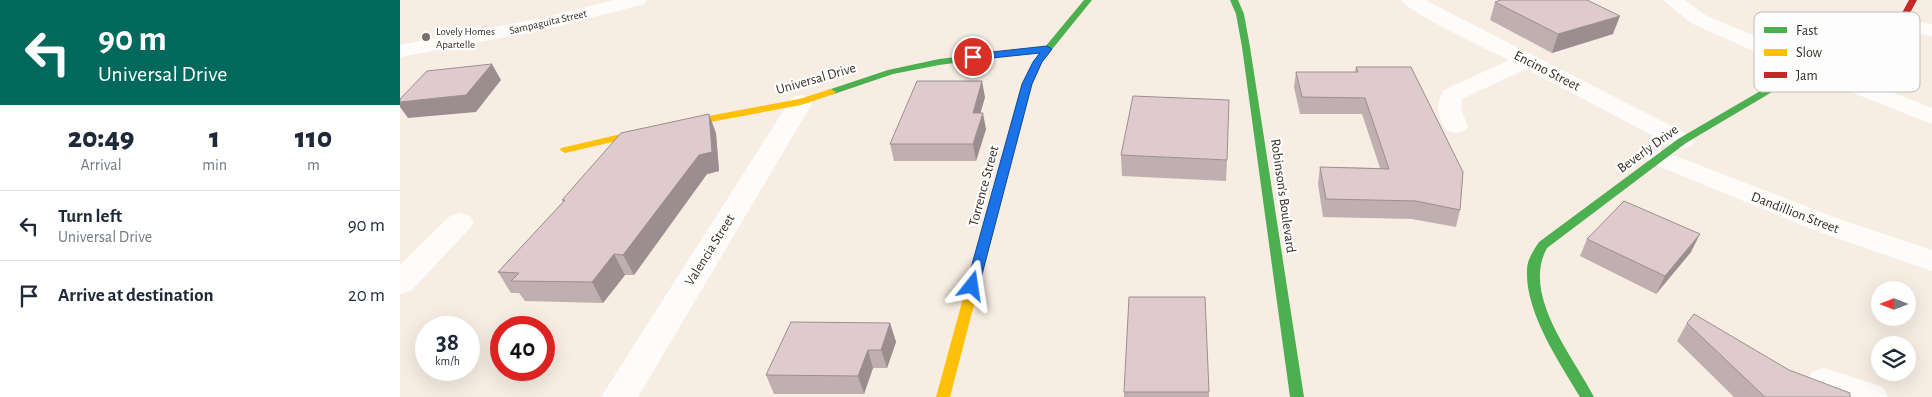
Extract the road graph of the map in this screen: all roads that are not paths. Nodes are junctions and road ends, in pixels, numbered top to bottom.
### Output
1 (637, 0) edge
2 (1088, 0) edge
3 (1234, 0) edge
4 (1454, 0) edge
5 (1673, 0) edge
6 (1914, 0) edge
7 (1420, 5) edge
8 (1907, 12) edge
9 (1754, 43) edge
10 (1047, 49) junction
11 (400, 51) edge
12 (1527, 60) junction
13 (1765, 92) edge
14 (1870, 92) edge
15 (801, 102) junction
16 (1932, 117) edge
17 (1456, 126) dead end
18 (1682, 141) junction
19 (565, 150) dead end
20 (1660, 158) junction
21 (460, 222) dead end
22 (1932, 261) edge
23 (400, 283) edge
24 (1824, 382) edge
25 (619, 397) edge
26 (943, 397) edge
27 (1297, 397) edge
28 (1587, 397) edge
29 (1870, 397) edge

1 - 11 street, Sampaguita Street
2 - 10 street, Torrence Street
3 - 27 street, Robinson's Boulevard
4 - 7 street
5 - 9 street
6 - 8 street
7 - 12 street, Encino Street
10 - 15 street, Universal Drive
10 - 26 street, Torrence Street
12 - 17 street
12 - 18 street, Encino Street
13 - 18 street, Beverly Drive
14 - 16 street
15 - 19 street, Universal Drive
15 - 25 street, Valencia Street
18 - 20 street, Beverly Drive
20 - 22 street, Dandillion Street
20 - 28 street, Beverly Drive
21 - 23 street
24 - 29 street

